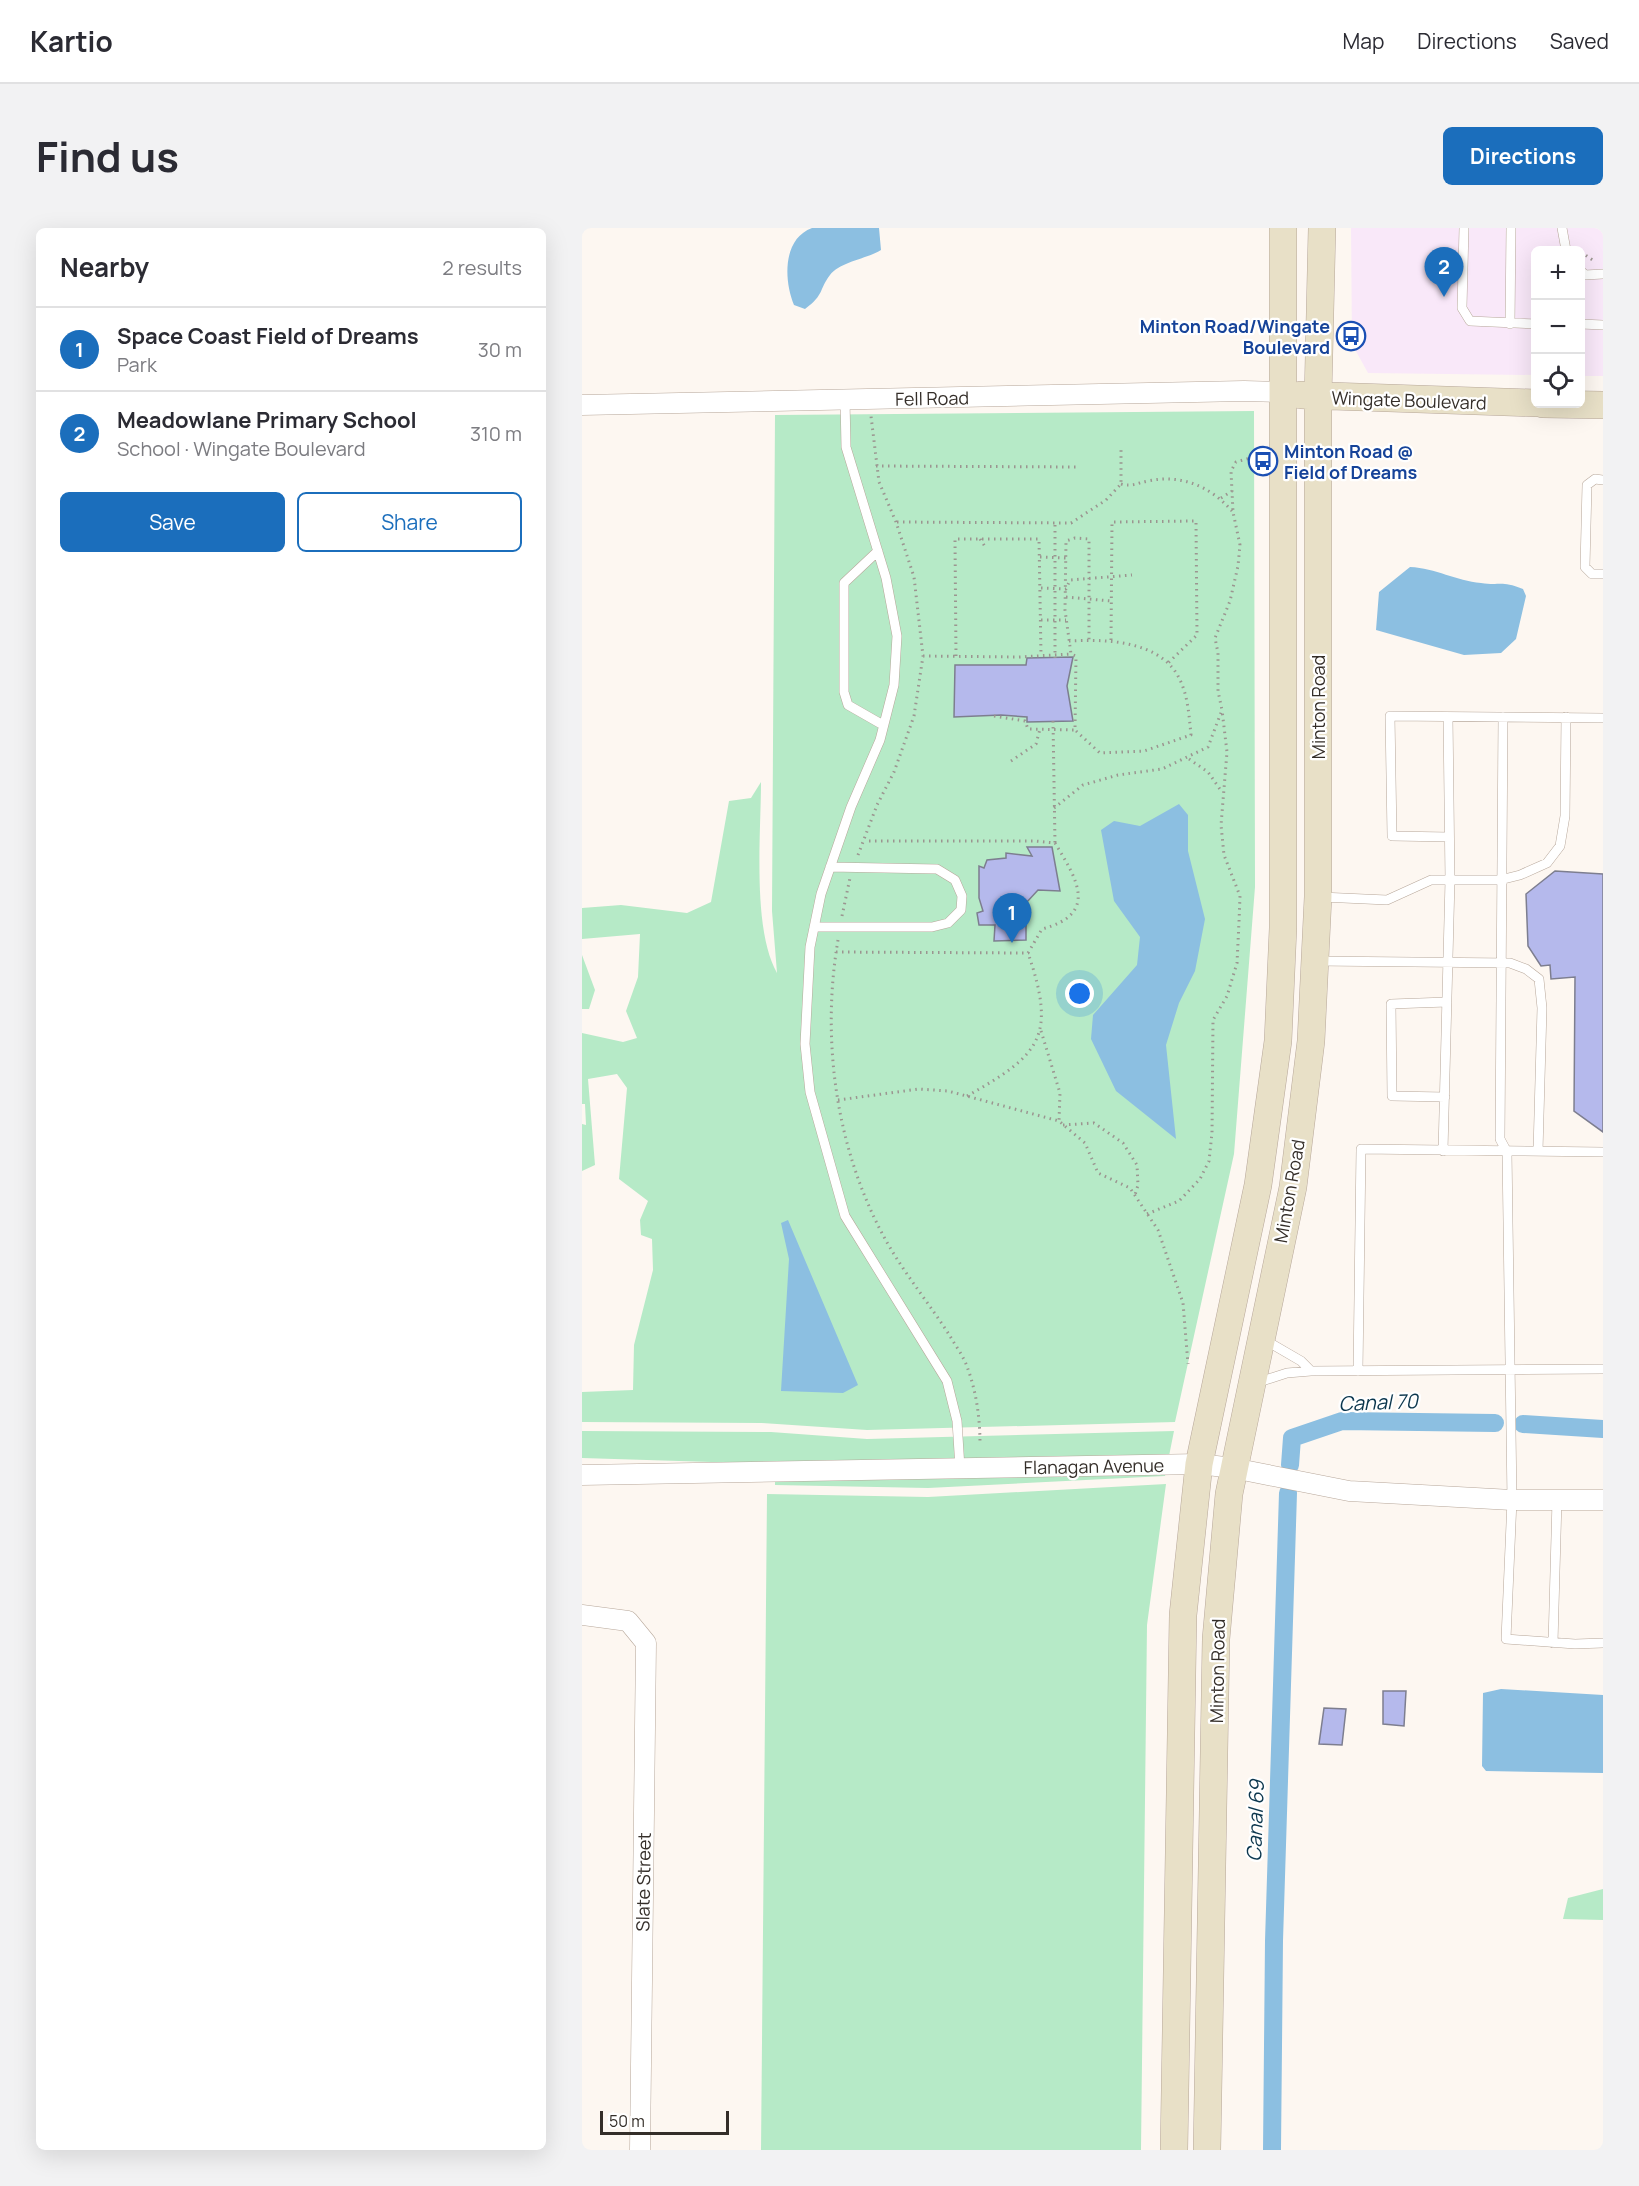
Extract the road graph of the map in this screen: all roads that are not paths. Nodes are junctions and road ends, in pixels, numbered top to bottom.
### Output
1 (1283, 228) edge
2 (1322, 228) edge
3 (1464, 228) edge
4 (1511, 228) edge
5 (1563, 228) edge
6 (1565, 246) edge
7 (1603, 274) edge
8 (1585, 275) edge
9 (1510, 324) junction
10 (1531, 324) edge
11 (1585, 324) edge
12 (1603, 325) edge
13 (1282, 392) junction
14 (1318, 397) junction
15 (845, 399) junction
16 (1531, 403) edge
17 (582, 405) edge
18 (1585, 405) edge
19 (1603, 405) edge
20 (1603, 480) edge
21 (878, 551) junction
22 (1603, 574) edge
23 (1448, 717) junction
24 (1503, 717) junction
25 (1566, 717) junction
26 (1603, 718) edge
27 (883, 725) junction
28 (1449, 837) junction
29 (830, 867) junction
30 (1450, 880) junction
31 (1500, 880) junction
32 (1318, 897) junction
33 (814, 927) junction
34 (1284, 928) junction
35 (1316, 962) junction
36 (1448, 962) junction
37 (1505, 963) junction
38 (1447, 1002) junction
39 (1445, 1097) junction
40 (1443, 1151) junction
41 (1538, 1151) junction
42 (1507, 1152) junction
43 (1603, 1152) edge
44 (1260, 1337) junction
45 (1510, 1369) junction
46 (1603, 1369) edge
47 (1311, 1371) junction
48 (1358, 1371) junction
49 (1251, 1385) junction
50 (1199, 1464) junction
51 (960, 1468) junction
52 (1233, 1468) junction
53 (582, 1476) edge
54 (1512, 1500) junction
55 (1557, 1500) junction
56 (1603, 1500) edge
57 (582, 1615) edge
58 (1553, 1642) junction
59 (1603, 1643) edge
60 (640, 2150) edge
61 (1174, 2150) edge
62 (1207, 2150) edge

1 - 13 main road, Minton Road
2 - 14 main road, Minton Road
3 - 9 lane
4 - 9 lane
5 - 6 lane
7 - 8 lane
9 - 10 lane
11 - 12 lane
13 - 14 main road, Wingate Boulevard
13 - 15 street, Fell Road
13 - 34 main road, Minton Road
14 - 16 main road, Wingate Boulevard
14 - 32 main road, Minton Road
15 - 17 street, Fell Road
15 - 21 lane
18 - 19 main road
20 - 22 lane
21 - 27 lane
21 - 27 lane
23 - 24 lane
23 - 28 lane
23 - 28 lane
24 - 25 lane
24 - 31 lane
25 - 26 lane
25 - 31 lane
27 - 29 lane
28 - 30 lane
29 - 33 lane
29 - 33 lane
30 - 31 lane
30 - 32 lane
30 - 36 lane
31 - 37 lane
32 - 34 main road
32 - 35 main road, Minton Road
33 - 51 lane
34 - 35 main road
34 - 50 main road, Minton Road
35 - 36 lane
35 - 44 main road, Minton Road
36 - 37 lane
36 - 38 lane
37 - 41 lane
37 - 42 lane
38 - 39 lane
38 - 39 lane
39 - 40 lane
40 - 42 lane
40 - 48 lane
41 - 42 lane
41 - 43 lane
42 - 45 lane
44 - 47 lane
44 - 49 main road, Minton Road
45 - 46 lane
45 - 48 lane
45 - 54 lane
47 - 48 lane
47 - 49 lane
49 - 52 main road, Minton Road
50 - 51 street, Flanagan Avenue
50 - 52 street, Flanagan Avenue
50 - 61 main road, Minton Road
51 - 53 street, Flanagan Avenue
52 - 54 street, Flanagan Avenue
52 - 62 main road, Minton Road
54 - 55 street, Flanagan Avenue
54 - 58 lane
55 - 56 street, Flanagan Avenue
55 - 58 lane
57 - 60 street, Slate Street
58 - 59 lane

